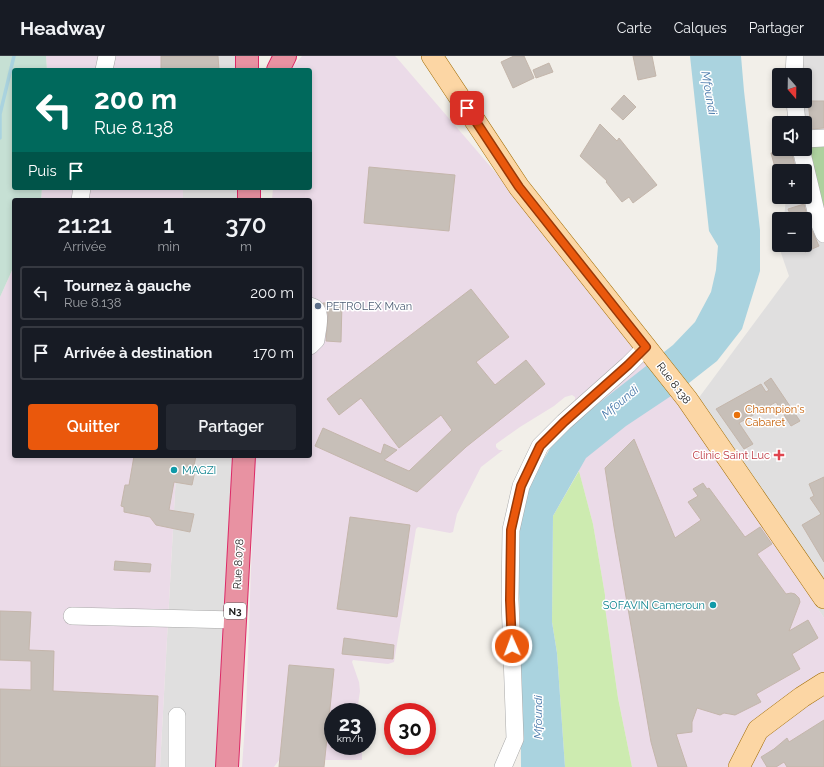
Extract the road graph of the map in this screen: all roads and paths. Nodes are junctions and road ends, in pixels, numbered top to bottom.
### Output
1 (107, 56) edge
2 (247, 56) edge
3 (285, 56) edge
4 (432, 56) edge
5 (795, 56) edge
6 (104, 68) edge
7 (247, 68) edge
8 (279, 68) edge
9 (794, 68) edge
10 (824, 138) edge
11 (812, 139) edge
12 (803, 156) edge
13 (824, 234) edge
14 (312, 306) edge
15 (312, 344) edge
16 (649, 350) junction
17 (244, 458) edge
18 (824, 598) edge
19 (72, 616) dead end
20 (235, 620) junction
21 (824, 683) edge
22 (177, 716) dead end
23 (177, 767) edge
24 (227, 767) edge
25 (503, 767) edge
26 (739, 767) edge

1 - 6 street
2 - 7 highway
3 - 8 highway
4 - 16 main road, Rue 8.138
5 - 9 street
10 - 11 street
12 - 13 street
14 - 15 street
16 - 18 main road, Rue 8.138
16 - 25 street
17 - 20 highway, Rue 8.078 / N3
19 - 20 street
20 - 24 highway, Rue 8.078 / N3
21 - 26 main road
22 - 23 street

